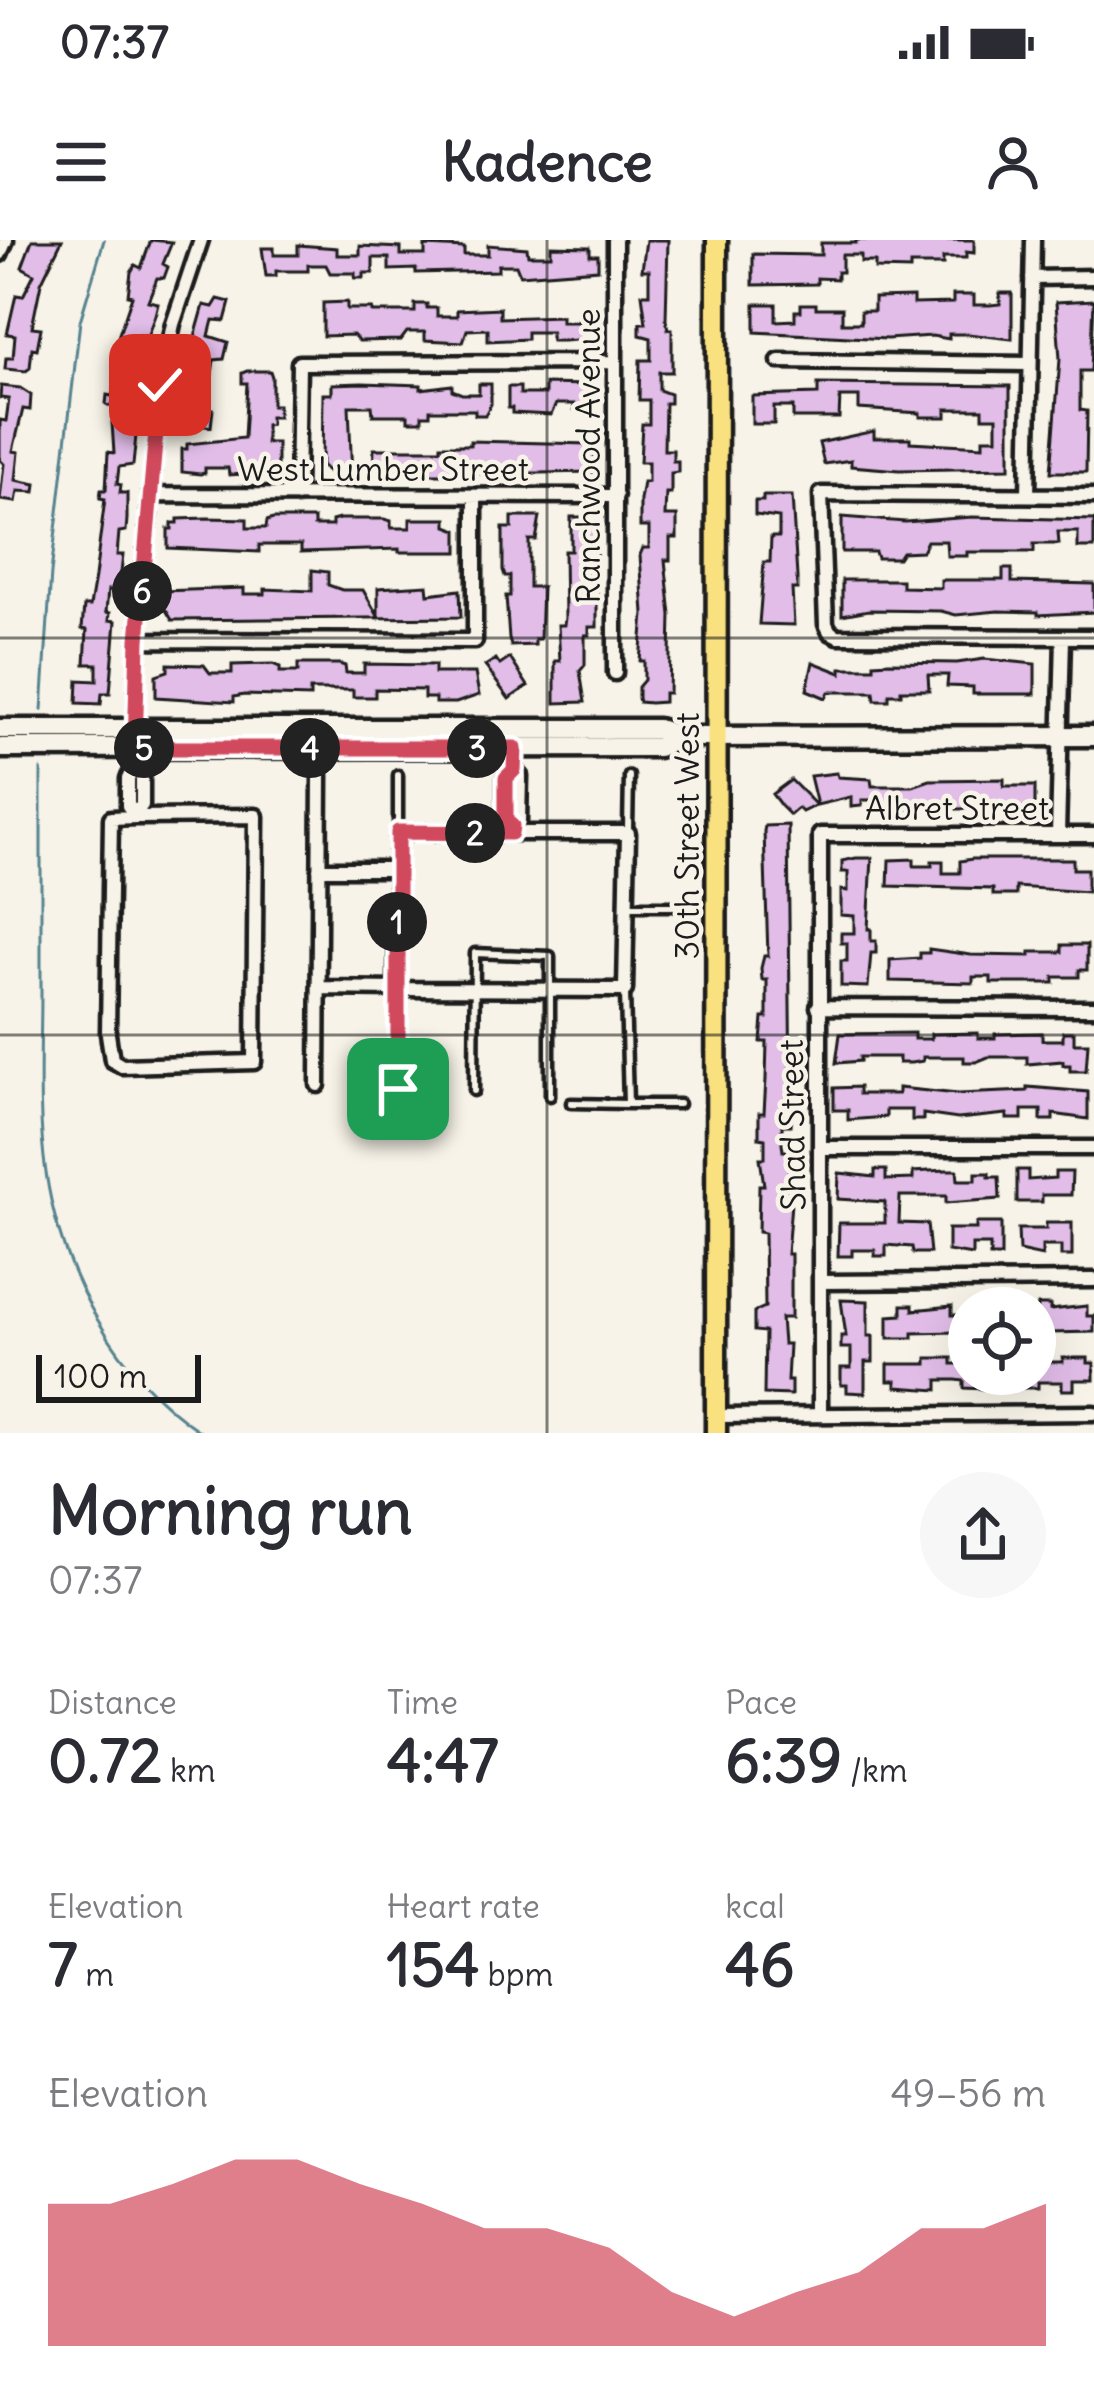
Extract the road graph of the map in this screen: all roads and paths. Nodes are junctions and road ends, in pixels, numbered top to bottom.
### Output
1 (5, 240) edge
2 (201, 240) edge
3 (615, 240) edge
4 (717, 240) edge
5 (1033, 240) edge
6 (0, 254) edge
7 (1032, 278) junction
8 (1094, 278) edge
9 (779, 361) dead end
10 (613, 362) junction
11 (1030, 364) junction
12 (150, 495) junction
13 (1028, 495) junction
14 (298, 496) junction
15 (616, 496) junction
16 (1094, 496) edge
17 (475, 497) junction
18 (1063, 638) junction
19 (1094, 638) edge
20 (138, 640) junction
21 (615, 673) dead end
22 (0, 729) edge
23 (682, 736) junction
24 (1060, 736) junction
25 (1094, 736) edge
26 (718, 737) junction
27 (0, 748) edge
28 (134, 748) junction
29 (515, 748) junction
30 (320, 775) dead end
31 (398, 775) dead end
32 (629, 776) dead end
33 (136, 815) junction
34 (511, 830) junction
35 (398, 832) junction
36 (628, 833) junction
37 (820, 835) joint
38 (1058, 835) junction
39 (1094, 835) edge
40 (320, 869) junction
41 (398, 869) junction
42 (627, 906) junction
43 (679, 906) dead end
44 (321, 988) junction
45 (397, 989) junction
46 (474, 990) junction
47 (550, 990) junction
48 (625, 990) junction
49 (818, 1007) junction
50 (1094, 1008) edge
51 (318, 1085) dead end
52 (398, 1089) dead end
53 (474, 1091) dead end
54 (550, 1096) dead end
55 (571, 1103) dead end
56 (679, 1104) dead end
57 (628, 1105) junction
58 (820, 1148) junction
59 (1094, 1148) edge
60 (1094, 1280) edge
61 (820, 1282) junction
62 (1094, 1413) edge
63 (820, 1414) junction
64 (716, 1424) edge

1 - 6 street
2 - 12 street
3 - 10 street, Ranchwood Avenue
4 - 26 main road, 30th Street West
5 - 7 street
7 - 8 street
7 - 11 street
9 - 11 street
10 - 14 street
10 - 15 street, Ranchwood Avenue
11 - 13 street
12 - 14 street, West Lumber Street
12 - 20 street
13 - 16 street
13 - 18 street
14 - 17 street, West Lumber Street
15 - 17 street, West Lumber Street
15 - 21 street, Ranchwood Avenue
17 - 20 street
18 - 19 street
18 - 24 street
20 - 28 street
22 - 28 street
23 - 26 street
23 - 28 street
23 - 29 street
24 - 25 street
24 - 26 street
24 - 38 street
26 - 64 main road, 30th Street West
27 - 28 street
28 - 29 street
28 - 33 street
29 - 34 street
30 - 40 street
31 - 35 lane
32 - 36 lane
33 - 33 street
34 - 35 street
34 - 36 street
35 - 41 street
36 - 42 street
37 - 38 street, Albret Street
37 - 49 street, Shad Street
38 - 39 street, Albret Street
40 - 41 street
40 - 44 street
41 - 45 street
42 - 43 lane
42 - 48 street
44 - 45 street
44 - 51 street
45 - 46 street
45 - 52 lane
46 - 47 street
46 - 47 lane
46 - 53 lane
47 - 48 street
47 - 54 lane
48 - 57 lane
49 - 50 street
49 - 58 street, Shad Street
55 - 57 lane
56 - 57 lane
58 - 59 street
58 - 61 street, Shad Street
60 - 61 street
61 - 63 street, Shad Street
62 - 63 street
63 - 64 street

